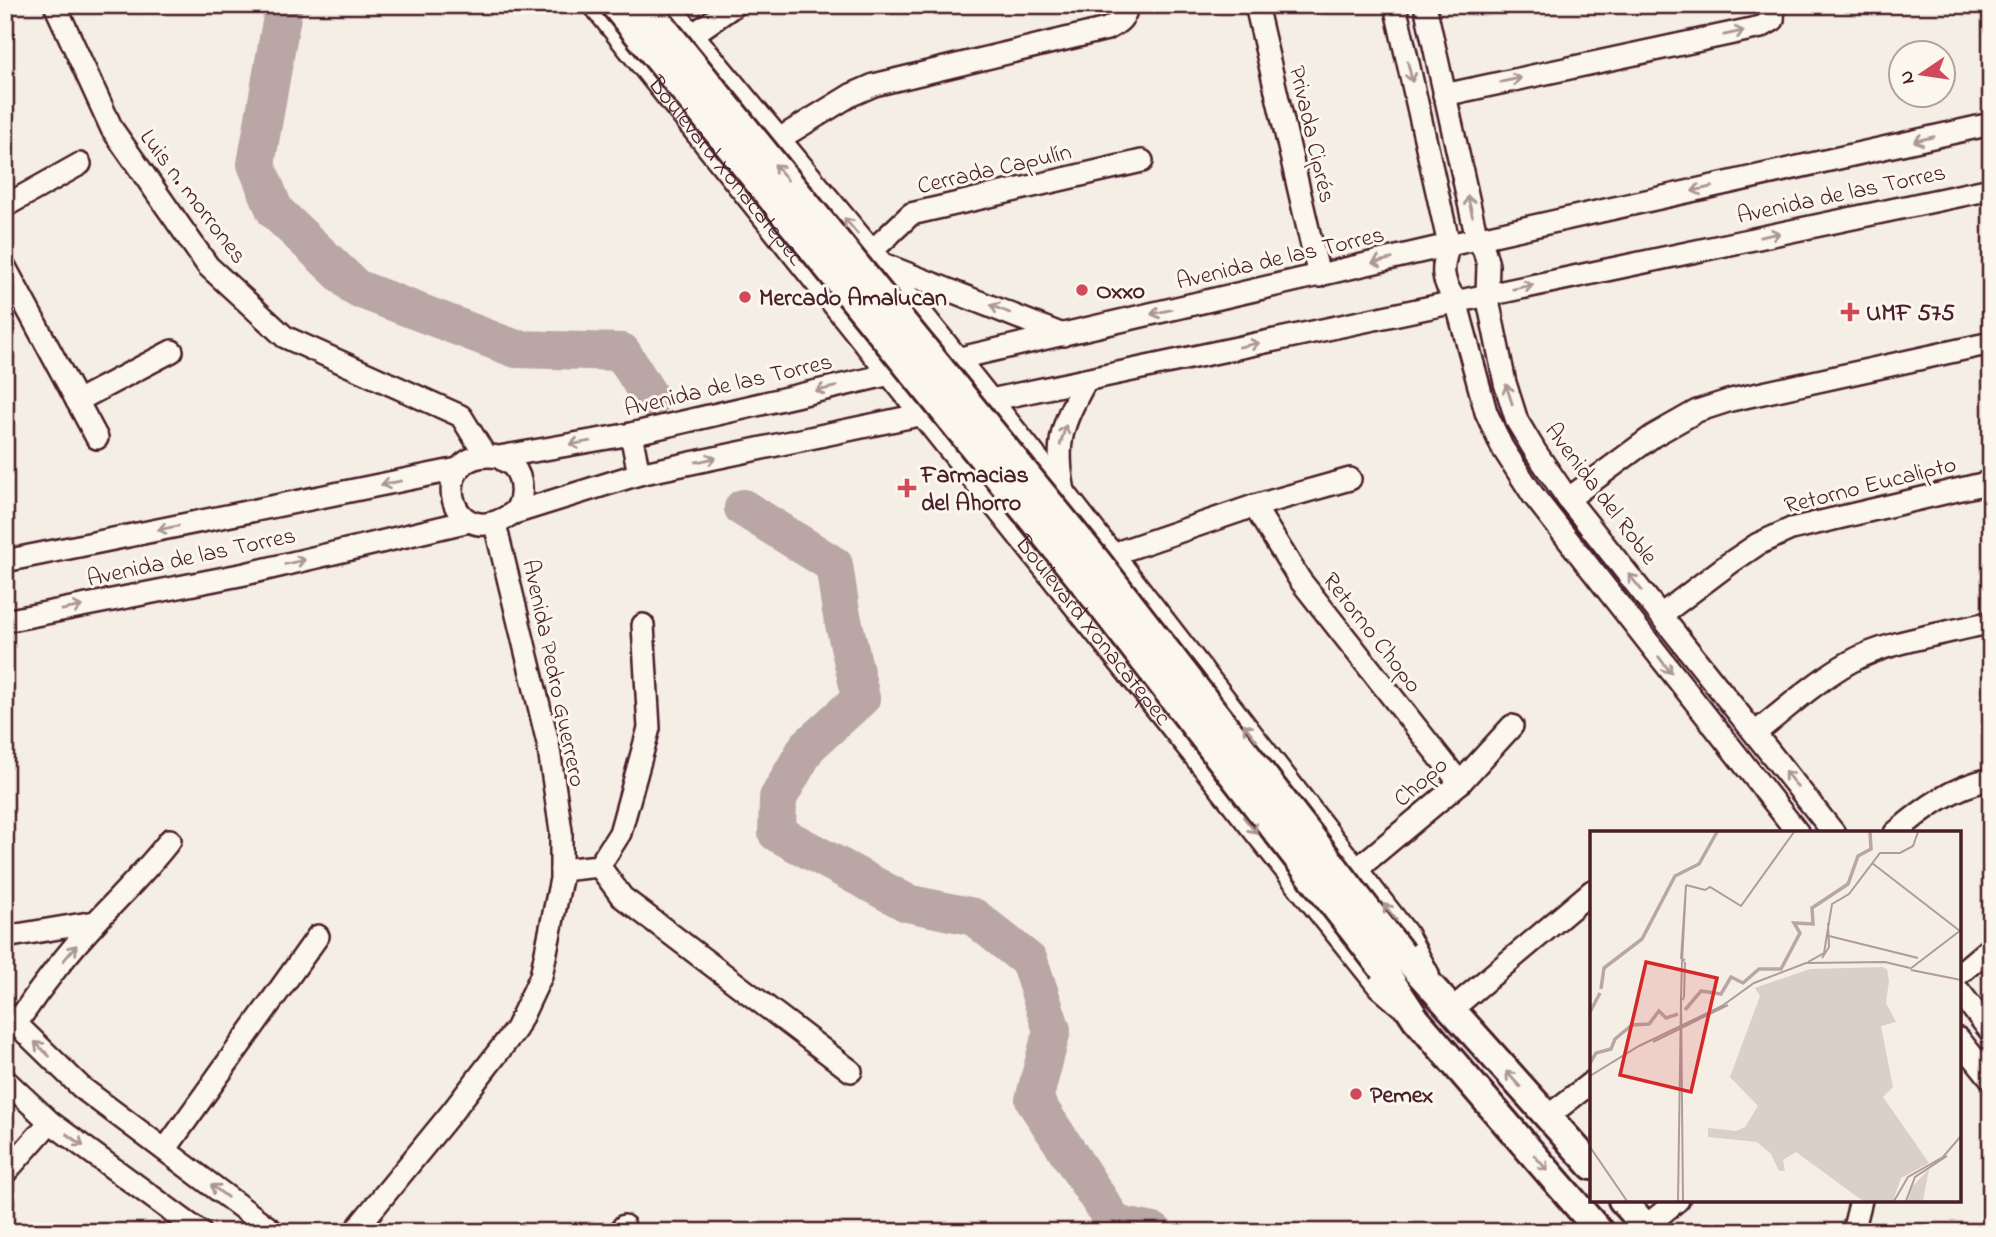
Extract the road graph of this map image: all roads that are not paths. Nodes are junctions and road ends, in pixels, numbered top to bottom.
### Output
1 (55, 5) edge
2 (594, 5) edge
3 (630, 5) edge
4 (645, 5) edge
5 (668, 5) edge
6 (735, 5) edge
7 (1256, 5) edge
8 (1395, 5) edge
9 (1424, 5) edge
10 (1127, 10) edge
11 (1773, 13) edge
12 (611, 14) edge
13 (692, 35) junction
14 (1444, 94) junction
15 (1991, 124) edge
16 (779, 139) junction
17 (1142, 161) dead end
18 (80, 164) dead end
19 (1991, 188) edge
20 (5, 206) edge
21 (1477, 239) junction
22 (1449, 245) junction
23 (877, 257) junction
24 (5, 267) edge
25 (1319, 275) junction
26 (899, 284) junction
27 (1487, 295) junction
28 (1456, 301) junction
29 (852, 324) junction
30 (1063, 335) junction
31 (1991, 343) edge
32 (172, 351) dead end
33 (959, 359) junction
34 (892, 374) junction
35 (1086, 380) junction
36 (77, 401) junction
37 (991, 401) junction
38 (922, 414) junction
39 (631, 434) junction
40 (97, 438) dead end
41 (1024, 443) junction
42 (492, 456) junction
43 (458, 469) junction
44 (639, 474) junction
45 (1350, 479) dead end
46 (974, 480) junction
47 (1991, 482) edge
48 (1065, 493) junction
49 (1569, 499) junction
50 (1254, 506) junction
51 (514, 513) junction
52 (470, 521) junction
53 (495, 524) junction
54 (1113, 554) junction
55 (5, 561) edge
56 (1661, 615) junction
57 (5, 621) edge
58 (1991, 622) edge
59 (643, 625) dead end
60 (1512, 726) dead end
61 (1755, 733) junction
62 (1991, 779) edge
63 (1460, 783) junction
64 (1796, 831) edge
65 (1832, 831) edge
66 (1897, 831) edge
67 (170, 840) dead end
68 (599, 866) junction
69 (1357, 869) junction
70 (561, 870) junction
71 (1590, 892) edge
72 (95, 922) junction
73 (318, 936) dead end
74 (5, 937) edge
75 (1991, 947) edge
76 (1392, 962) junction
77 (1961, 972) edge
78 (1961, 994) edge
79 (1443, 1001) junction
80 (11, 1019) edge
81 (1416, 1019) junction
82 (1991, 1032) edge
83 (1961, 1042) edge
84 (851, 1070) dead end
85 (1991, 1079) edge
86 (5, 1080) edge
87 (1590, 1084) edge
88 (1547, 1117) junction
89 (50, 1122) junction
90 (165, 1150) junction
91 (1590, 1164) edge
92 (5, 1174) edge
93 (1624, 1202) edge
94 (1676, 1202) edge
95 (1860, 1202) edge
96 (1649, 1229) edge
97 (200, 1232) edge
98 (274, 1232) edge
99 (354, 1232) edge
100 (1600, 1232) edge
101 (1853, 1232) edge

1 - 42 street, Luis n. morrones
2 - 12 street, Boulevard Xonacatepec
3 - 12 street
76 -> 4 main road, Boulevard Xonacatepec, bridge
5 - 13 street, Boulevard Xonacatepec
6 - 13 street
7 - 25 street, Privada Ciprés
8 -> 22 street
9 - 14 street, Avenida del Roble
10 - 16 street
14 -> 11 street
12 - 29 street, Boulevard Xonacatepec
12 - 76 main road, Boulevard Xonacatepec, bridge
13 - 16 street, Boulevard Xonacatepec
21 -> 14 street, Avenida del Roble
15 -> 21 street, Avenida de las Torres
23 -> 16 street, Boulevard Xonacatepec
17 - 23 street, Cerrada Capulín
18 - 20 street
27 -> 19 street, Avenida de las Torres
21 - 22 street, Avenida de las Torres
21 - 27 street, Avenida del Roble
22 -> 25 street, Avenida de las Torres
22 - 28 street
23 - 26 street, Boulevard Xonacatepec
30 -> 23 street
24 - 36 street
25 -> 30 street, Avenida de las Torres
26 - 29 street
26 - 33 street, Boulevard Xonacatepec
27 - 28 street, Avenida de las Torres
49 -> 27 street, Avenida del Roble
35 -> 28 street, Avenida de las Torres
28 -> 64 street
29 - 34 street, Boulevard Xonacatepec
30 - 33 street, Avenida de las Torres
31 - 49 street
32 - 36 street
33 - 34 street, Avenida de las Torres
33 - 37 street, Boulevard Xonacatepec
34 - 38 street, Boulevard Xonacatepec
34 -> 39 street, Avenida de las Torres
35 - 37 street, Avenida de las Torres
48 -> 35 street
36 - 40 street
37 - 38 street, Avenida de las Torres
37 - 41 street, Boulevard Xonacatepec
44 -> 38 street, Avenida de las Torres
38 - 46 street, Boulevard Xonacatepec
39 -> 42 street, Avenida de las Torres
39 - 44 street
41 - 46 street
41 - 48 street, Boulevard Xonacatepec
42 - 43 street
42 - 51 street
43 - 52 street
43 -> 55 street, Avenida de las Torres
44 - 51 street, Avenida de las Torres
45 - 50 street
46 -> 81 street, Boulevard Xonacatepec
47 - 56 street, Retorno Eucalipto
48 - 54 street, Boulevard Xonacatepec
56 -> 49 street, Avenida del Roble
50 - 54 street
50 - 63 street, Retorno Chopo
51 - 53 street
52 - 53 street
57 -> 52 street, Avenida de las Torres
53 - 70 street, Avenida Pedro Guerrero
69 -> 54 street, Boulevard Xonacatepec
56 - 61 street, Avenida del Roble
58 - 61 street
59 - 68 street
60 - 63 street, Chopo
65 -> 61 street, Avenida del Roble
62 - 66 street
63 - 69 street, Chopo
67 - 72 street
68 - 70 street
68 - 84 street
79 -> 69 street, Boulevard Xonacatepec
70 - 99 street, Avenida Pedro Guerrero
71 - 79 street
72 - 74 street
80 -> 72 street
73 - 90 street
75 - 77 street
76 - 79 main road, Boulevard Xonacatepec
76 - 81 main road, Boulevard Xonacatepec
78 - 82 street
88 -> 79 main road, Boulevard Xonacatepec
90 -> 80 street
81 -> 100 main road, Boulevard Xonacatepec
83 - 85 street
86 - 89 street
87 - 88 street
88 - 91 main road, Boulevard Xonacatepec
89 - 92 street
89 -> 97 street
98 -> 90 street
93 - 96 main road
94 - 96 street
95 - 101 street

